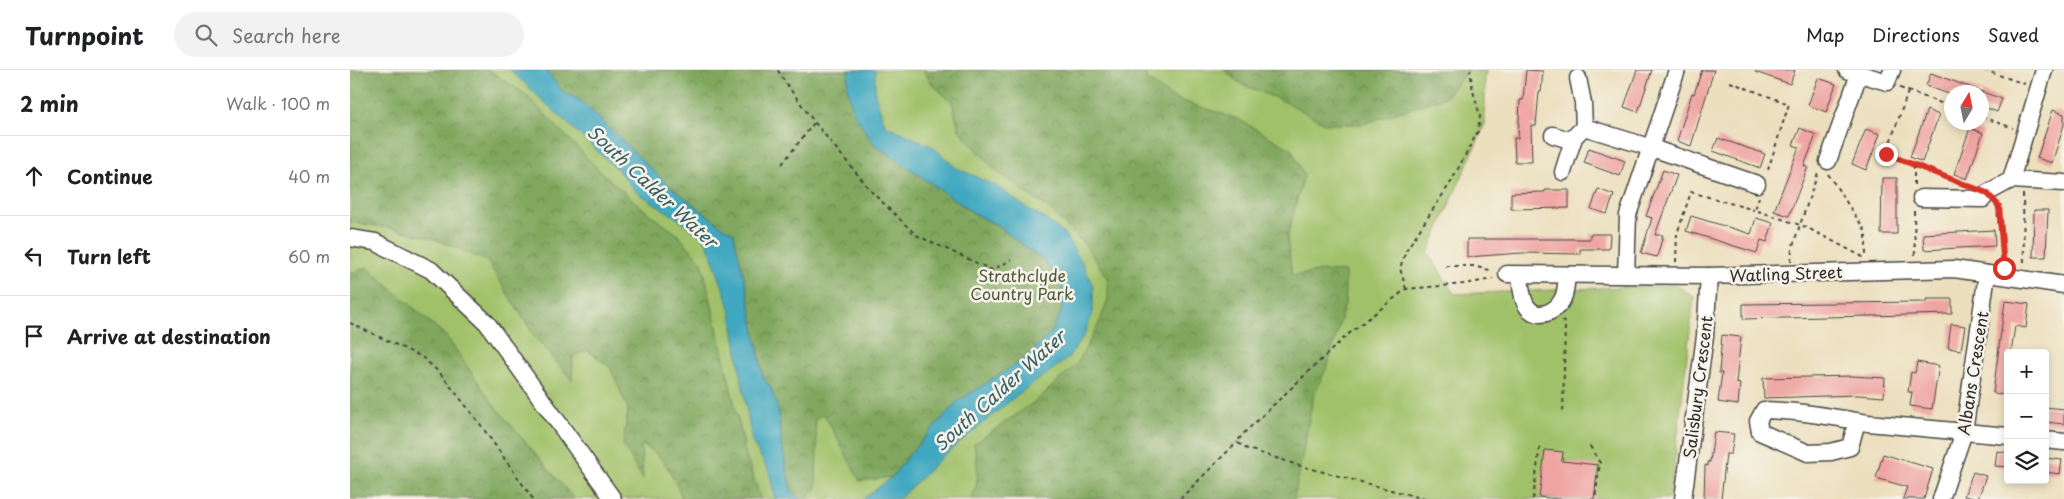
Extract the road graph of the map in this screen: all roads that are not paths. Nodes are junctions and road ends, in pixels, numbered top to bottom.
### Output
1 (1677, 70) edge
2 (2044, 70) edge
3 (1853, 72) edge
4 (1889, 76) edge
5 (1578, 78) dead end
6 (1584, 127) junction
7 (1553, 135) dead end
8 (1573, 141) junction
9 (1652, 148) junction
10 (1825, 162) road end
11 (1563, 172) dead end
12 (2017, 181) junction
13 (2064, 183) edge
14 (1761, 185) road end
15 (1916, 198) road end
16 (350, 238) edge
17 (1987, 274) junction
18 (1567, 275) junction
19 (1626, 275) junction
20 (1709, 276) junction
21 (2064, 285) edge
22 (1856, 421) junction
23 (1964, 432) junction
24 (2004, 436) edge
25 (2049, 440) edge
26 (2064, 442) edge
27 (613, 499) edge
28 (1682, 499) edge
29 (1941, 499) edge

1 - 9 street
2 - 12 street
3 - 4 street
3 - 10 street
5 - 6 street
6 - 8 street
6 - 9 street
7 - 8 street
8 - 11 street
9 - 14 street
9 - 19 street
12 - 13 street
12 - 15 street
16 - 27 street
17 - 20 street, Watling Street
17 - 21 street, Watling Street
17 - 23 street, Albans Crescent
18 - 18 street, Watling Street
18 - 19 street, Watling Street
19 - 20 street, Watling Street
20 - 28 street, Salisbury Crescent
22 - 22 street
22 - 23 street
23 - 24 street
23 - 29 street, Albans Crescent
25 - 26 street

